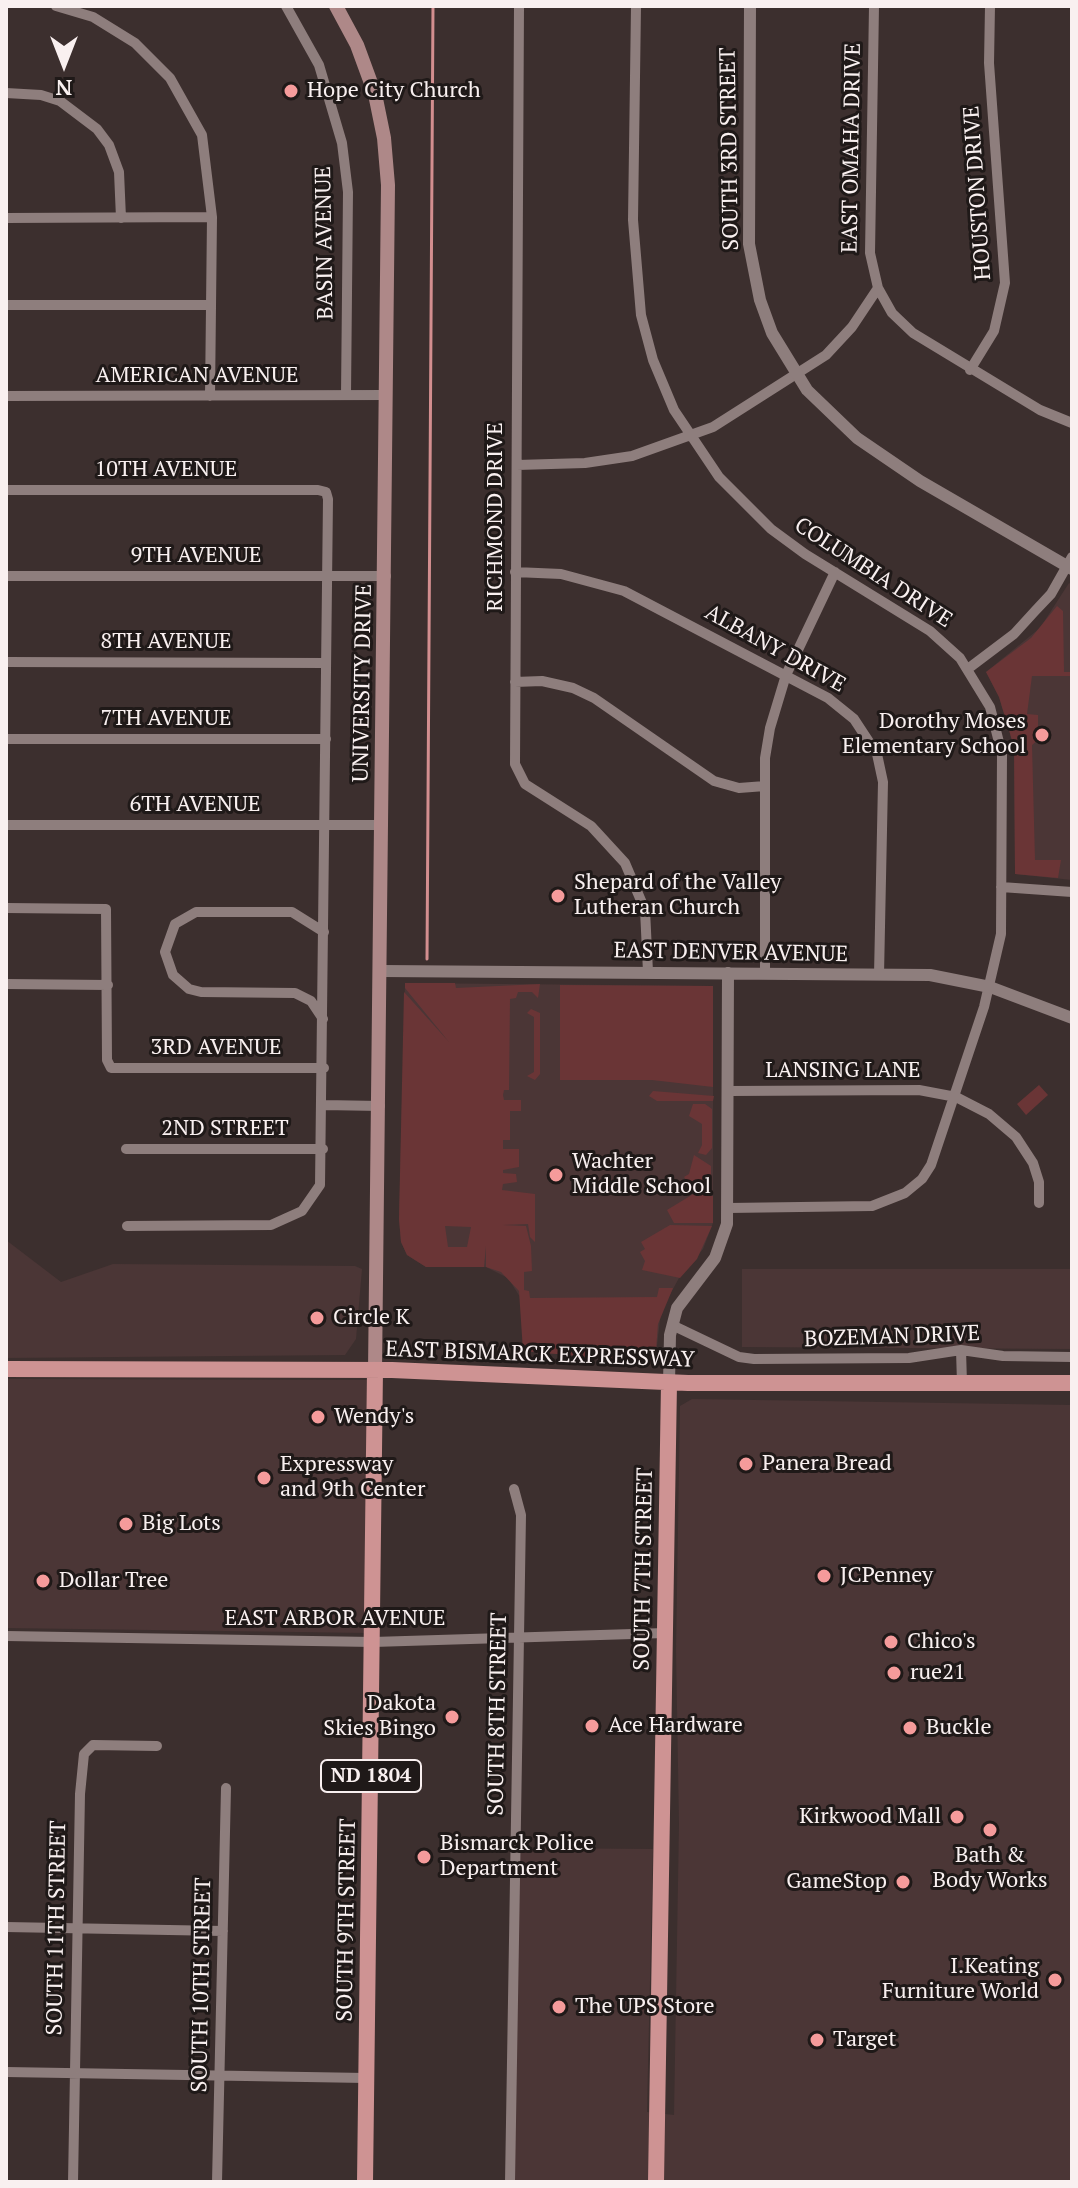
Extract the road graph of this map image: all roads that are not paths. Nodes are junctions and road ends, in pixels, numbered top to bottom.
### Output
1 (56, 6) edge
2 (286, 6) edge
3 (336, 6) edge
4 (519, 6) edge
5 (636, 6) edge
6 (750, 6) edge
7 (874, 6) edge
8 (990, 6) edge
9 (6, 93) edge
10 (212, 217) junction
11 (6, 218) edge
12 (121, 218) junction
13 (878, 288) junction
14 (6, 305) edge
15 (211, 305) junction
16 (970, 370) junction
17 (797, 374) junction
18 (346, 395) junction
19 (387, 395) junction
20 (6, 396) edge
21 (210, 396) junction
22 (1072, 423) edge
23 (692, 437) junction
24 (517, 465) junction
25 (6, 490) edge
26 (1070, 564) edge
27 (515, 572) junction
28 (835, 572) junction
29 (6, 576) edge
30 (327, 576) junction
31 (386, 576) junction
32 (6, 662) edge
33 (326, 663) junction
34 (969, 668) junction
35 (786, 675) junction
36 (515, 682) junction
37 (6, 739) edge
38 (326, 739) junction
39 (765, 786) junction
40 (6, 825) edge
41 (383, 825) junction
42 (325, 826) junction
43 (1001, 887) junction
44 (1072, 892) edge
45 (6, 908) edge
46 (324, 932) junction
47 (382, 971) junction
48 (648, 972) junction
49 (728, 973) junction
50 (765, 973) junction
51 (879, 975) junction
52 (6, 984) edge
53 (108, 985) junction
54 (990, 987) junction
55 (1072, 1018) edge
56 (324, 1021) junction
57 (324, 1068) junction
58 (729, 1091) junction
59 (956, 1097) junction
60 (323, 1105) junction
61 (380, 1106) junction
62 (126, 1149) dead end
63 (323, 1149) junction
64 (1039, 1203) dead end
65 (728, 1208) junction
66 (127, 1226) dead end
67 (672, 1325) junction
68 (961, 1350) junction
69 (1072, 1357) edge
70 (6, 1369) edge
71 (375, 1370) junction
72 (669, 1383) junction
73 (962, 1383) junction
74 (1072, 1383) edge
75 (514, 1489) dead end
76 (665, 1633) junction
77 (6, 1636) edge
78 (519, 1637) junction
79 (373, 1642) junction
80 (157, 1746) dead end
81 (226, 1788) dead end
82 (6, 1927) edge
83 (77, 1928) junction
84 (223, 1931) junction
85 (6, 2072) edge
86 (74, 2074) junction
87 (220, 2076) junction
88 (366, 2078) junction
89 (73, 2182) edge
90 (217, 2182) edge
91 (365, 2182) edge
92 (510, 2182) edge
93 (656, 2182) edge

1 - 10 street
2 - 18 street, BASIN AVENUE
3 - 19 main road, UNIVERSITY DRIVE / ND 1804
4 - 24 street, RICHMOND DRIVE
5 - 23 street, COLUMBIA DRIVE
6 - 17 street, SOUTH 3RD STREET
7 - 13 street, EAST OMAHA DRIVE
8 - 16 street, HOUSTON DRIVE
9 - 12 street
10 - 12 street
10 - 15 street
11 - 12 street
13 - 16 street, EAST OMAHA DRIVE
13 - 17 street
14 - 15 street
15 - 21 street
16 - 22 street, EAST OMAHA DRIVE
17 - 23 street
17 - 26 street, SOUTH 3RD STREET
18 - 19 street, AMERICAN AVENUE
18 - 21 street, AMERICAN AVENUE
19 - 31 main road, UNIVERSITY DRIVE / ND 1804
20 - 21 street, AMERICAN AVENUE
23 - 24 street
23 - 28 street, COLUMBIA DRIVE
24 - 27 street, RICHMOND DRIVE
25 - 30 street, 10TH AVENUE
26 - 34 street
27 - 35 street, ALBANY DRIVE
27 - 36 street, RICHMOND DRIVE
28 - 34 street, COLUMBIA DRIVE
28 - 35 street
29 - 30 street, 9TH AVENUE
30 - 31 street, 9TH AVENUE
30 - 33 street
31 - 41 main road, UNIVERSITY DRIVE / ND 1804
32 - 33 street, 8TH AVENUE
33 - 38 street
34 - 43 street, COLUMBIA DRIVE
35 - 39 street
35 - 51 street, ALBANY DRIVE
36 - 39 street
36 - 48 street, RICHMOND DRIVE
37 - 38 street, 7TH AVENUE
38 - 42 street
39 - 50 street
40 - 42 street, 6TH AVENUE
41 - 42 street, 6TH AVENUE
41 - 47 main road, UNIVERSITY DRIVE / ND 1804
42 - 46 street
43 - 44 street
43 - 54 street, COLUMBIA DRIVE
45 - 53 street
46 - 56 street
46 - 56 street
47 - 48 street, EAST DENVER AVENUE
47 - 61 main road, UNIVERSITY DRIVE / ND 1804
48 - 49 street, EAST DENVER AVENUE
49 - 50 street, EAST DENVER AVENUE
49 - 58 street, SOUTH 7TH STREET
50 - 51 street, EAST DENVER AVENUE
51 - 54 street, EAST DENVER AVENUE
52 - 53 street
53 - 57 street, 3RD AVENUE
54 - 55 street, EAST DENVER AVENUE
54 - 59 street, COLUMBIA DRIVE
56 - 57 street
57 - 60 street
58 - 59 street, LANSING LANE
58 - 65 street, SOUTH 7TH STREET
59 - 64 street, LANSING LANE
59 - 65 street, COLUMBIA DRIVE
60 - 61 street
60 - 63 street
61 - 71 main road, UNIVERSITY DRIVE / ND 1804
62 - 63 street, 2ND STREET
63 - 66 street
65 - 67 street, SOUTH 7TH STREET
67 - 68 street, BOZEMAN DRIVE
67 - 72 street, SOUTH 7TH STREET
68 - 69 street, BOZEMAN DRIVE
68 - 73 street
70 - 71 main road, EAST BISMARCK EXPRESSWAY
71 - 72 main road, EAST BISMARCK EXPRESSWAY
71 - 79 main road, SOUTH 9TH STREET / ND 1804
72 - 73 main road, EAST BISMARCK EXPRESSWAY
72 - 76 main road, SOUTH 7TH STREET
73 - 74 main road, EAST BISMARCK EXPRESSWAY
75 - 78 street, SOUTH 8TH STREET
76 - 78 street, EAST ARBOR AVENUE
76 - 93 main road, SOUTH 7TH STREET
77 - 79 street, EAST ARBOR AVENUE
78 - 79 street, EAST ARBOR AVENUE
78 - 92 street, SOUTH 8TH STREET
79 - 88 main road, SOUTH 9TH STREET / ND 1804
80 - 83 street, SOUTH 11TH STREET
81 - 84 street, SOUTH 10TH STREET
82 - 83 street
83 - 84 street
83 - 86 street, SOUTH 11TH STREET
84 - 87 street, SOUTH 10TH STREET
85 - 86 street
86 - 87 street
86 - 89 street, SOUTH 11TH STREET
87 - 88 street
87 - 90 street, SOUTH 10TH STREET
88 - 91 main road, SOUTH 9TH STREET / ND 1804

